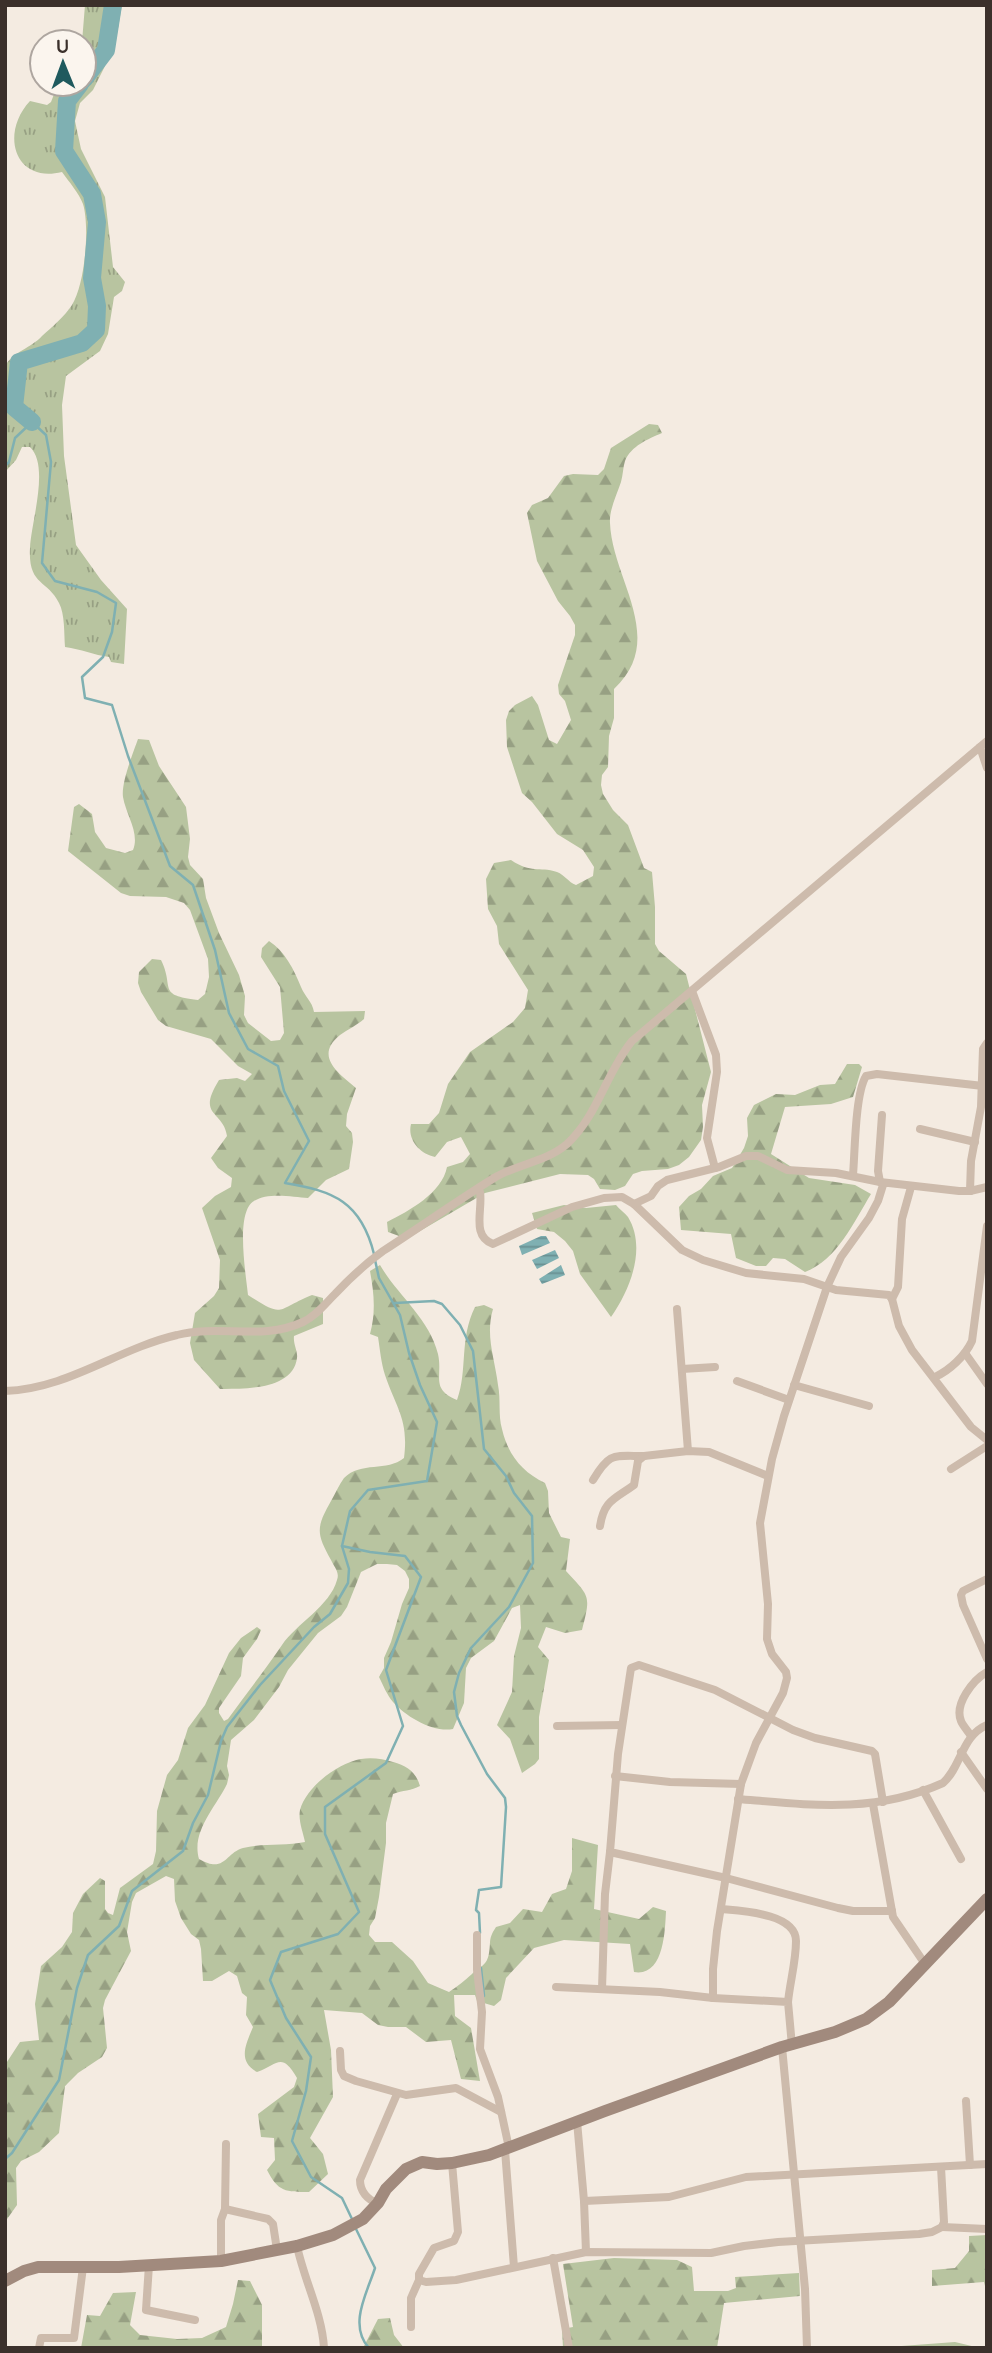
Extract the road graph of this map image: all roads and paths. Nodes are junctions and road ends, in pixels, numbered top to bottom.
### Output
1 (983, 744) edge
2 (987, 768) edge
3 (692, 992) junction
4 (987, 1043) edge
5 (983, 1086) junction
6 (882, 1115) dead end
7 (919, 1129) dead end
8 (975, 1142) junction
9 (715, 1168) junction
10 (853, 1175) junction
11 (880, 1182) junction
12 (911, 1187) junction
13 (987, 1187) edge
14 (477, 1189) junction
15 (970, 1191) junction
16 (634, 1204) junction
17 (987, 1226) edge
18 (983, 1284) edge
19 (827, 1287) junction
20 (892, 1298) junction
21 (677, 1309) dead end
22 (965, 1353) junction
23 (715, 1367) dead end
24 (682, 1369) junction
25 (934, 1377) junction
26 (737, 1381) dead end
27 (987, 1384) edge
28 (794, 1385) junction
29 (5, 1391) edge
30 (789, 1400) junction
31 (869, 1406) dead end
32 (987, 1440) edge
33 (987, 1446) edge
34 (688, 1451) junction
35 (644, 1456) junction
36 (951, 1469) dead end
37 (768, 1476) junction
38 (593, 1480) dead end
39 (600, 1526) dead end
40 (987, 1579) edge
41 (987, 1659) edge
42 (987, 1672) edge
43 (769, 1717) junction
44 (622, 1725) junction
45 (987, 1725) edge
46 (557, 1726) dead end
47 (971, 1736) junction
48 (961, 1752) junction
49 (615, 1776) junction
50 (741, 1784) junction
51 (987, 1789) edge
52 (923, 1790) junction
53 (738, 1799) junction
54 (878, 1803) junction
55 (610, 1852) junction
56 (961, 1859) dead end
57 (726, 1878) junction
58 (987, 1899) edge
59 (721, 1909) junction
60 (892, 1911) junction
61 (477, 1935) dead end
62 (925, 1964) junction
63 (556, 1987) dead end
64 (602, 1989) junction
65 (713, 1998) junction
66 (788, 2001) junction
67 (787, 2047) junction
68 (340, 2051) dead end
69 (397, 2094) junction
70 (966, 2101) dead end
71 (501, 2112) junction
72 (577, 2122) junction
73 (226, 2144) dead end
74 (507, 2149) junction
75 (452, 2163) junction
76 (987, 2164) edge
77 (970, 2165) junction
78 (941, 2167) junction
79 (795, 2174) junction
80 (584, 2201) junction
81 (378, 2203) junction
82 (225, 2209) junction
83 (942, 2227) junction
84 (987, 2229) edge
85 (799, 2240) junction
86 (297, 2246) junction
87 (277, 2250) junction
88 (586, 2252) junction
89 (553, 2258) junction
90 (221, 2261) junction
91 (149, 2265) junction
92 (83, 2267) junction
93 (514, 2267) junction
94 (419, 2280) junction
95 (5, 2281) edge
96 (195, 2320) dead end
97 (411, 2327) dead end
98 (39, 2348) edge
99 (324, 2348) edge
100 (569, 2348) edge
101 (807, 2348) edge

1 - 2 street
1 - 3 street
3 - 9 street
3 - 14 street
4 - 5 street
5 - 8 street
5 - 10 street
6 - 11 street
7 - 8 street
8 - 15 street
9 - 10 street
9 - 16 street
10 - 11 street
11 - 12 street
11 - 19 street
12 - 15 street
12 - 20 street
13 - 15 street
14 - 16 street
14 - 29 street
16 - 19 street
17 - 18 street
18 - 22 street
19 - 20 street
19 - 28 street
20 - 25 street
21 - 24 street
22 - 25 street
22 - 27 street
23 - 24 street
24 - 34 street
25 - 32 street
26 - 30 street
28 - 30 street
28 - 31 street
30 - 37 street
33 - 36 street
34 - 35 street
34 - 37 street
35 - 38 street
35 - 39 street
37 - 43 street
40 - 41 street
42 - 47 street
43 - 44 street
43 - 50 street
43 - 54 street
44 - 46 street
44 - 49 street
45 - 47 street
47 - 48 street
48 - 51 street
48 - 52 street
49 - 50 street
49 - 55 street
50 - 53 street
52 - 54 street
52 - 56 street
53 - 54 street
53 - 57 street
54 - 60 street
55 - 57 street
55 - 64 street
57 - 59 street
57 - 60 street
58 - 62 street
59 - 65 street
59 - 66 street
60 - 62 street
61 - 71 street
62 - 67 street
63 - 64 street
64 - 65 street
65 - 66 street
66 - 67 street
67 - 72 street
67 - 79 street
68 - 69 street
69 - 71 street
69 - 81 street
70 - 77 street
71 - 74 street
72 - 74 street
72 - 80 street
73 - 82 street
74 - 75 street
74 - 93 street
75 - 81 street
75 - 94 street
76 - 77 street
77 - 78 street
78 - 79 street
78 - 83 street
79 - 80 street
79 - 85 street
80 - 88 street
81 - 86 street
82 - 87 street
82 - 90 street
83 - 84 street
83 - 85 street
85 - 88 street
85 - 101 street
86 - 87 street
86 - 99 street
87 - 90 street
88 - 89 street
89 - 93 street
89 - 100 street
90 - 91 street
91 - 92 street
91 - 96 street
92 - 95 street
92 - 98 street
93 - 94 street
94 - 97 street

